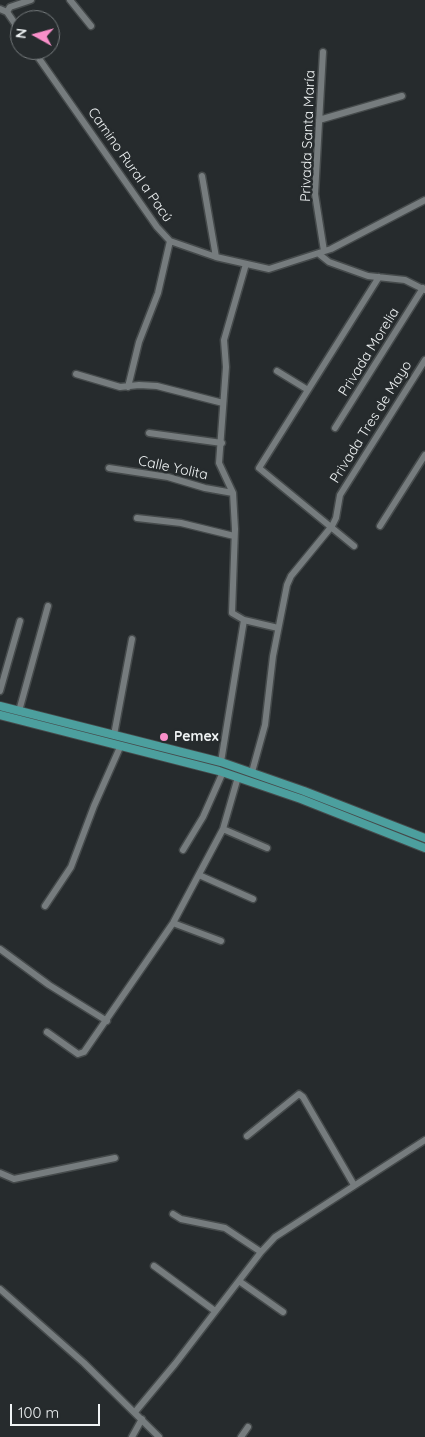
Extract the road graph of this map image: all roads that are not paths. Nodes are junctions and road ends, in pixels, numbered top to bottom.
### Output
1 (32, 0) edge
2 (70, 0) edge
3 (9, 6) edge
4 (0, 9) edge
5 (91, 26) dead end
6 (323, 52) dead end
7 (40, 60) edge
8 (402, 96) dead end
9 (319, 120) junction
10 (202, 176) dead end
11 (425, 200) edge
12 (170, 241) junction
13 (321, 252) junction
14 (216, 256) junction
15 (246, 264) junction
16 (380, 277) junction
17 (424, 289) edge
18 (425, 360) edge
19 (277, 371) dead end
20 (76, 374) dead end
21 (128, 387) junction
22 (308, 390) junction
23 (223, 403) junction
24 (335, 428) dead end
25 (149, 433) dead end
26 (222, 443) junction
27 (425, 455) edge
28 (109, 468) dead end
29 (233, 493) junction
30 (137, 518) dead end
31 (380, 526) dead end
32 (330, 527) junction
33 (234, 536) junction
34 (354, 546) dead end
35 (48, 606) dead end
36 (244, 620) junction
37 (20, 621) dead end
38 (278, 628) junction
39 (132, 639) dead end
40 (0, 691) edge
41 (0, 706) edge
42 (19, 711) junction
43 (0, 715) edge
44 (114, 735) junction
45 (122, 745) junction
46 (221, 762) junction
47 (223, 772) junction
48 (252, 772) junction
49 (238, 777) junction
50 (332, 802) junction
51 (328, 810) junction
52 (222, 829) junction
53 (425, 838) edge
54 (266, 848) dead end
55 (425, 848) edge
56 (183, 850) dead end
57 (199, 875) junction
58 (253, 899) dead end
59 (45, 906) dead end
60 (173, 923) junction
61 (221, 941) dead end
62 (0, 949) edge
63 (107, 1021) junction
64 (47, 1032) dead end
65 (247, 1136) dead end
66 (425, 1140) edge
67 (115, 1158) dead end
68 (0, 1173) edge
69 (354, 1185) junction
70 (173, 1214) dead end
71 (261, 1252) junction
72 (154, 1266) dead end
73 (239, 1281) junction
74 (0, 1289) edge
75 (215, 1312) junction
76 (283, 1312) dead end
77 (135, 1412) junction
78 (142, 1419) junction
79 (248, 1427) dead end
80 (132, 1437) edge
81 (159, 1437) edge
82 (241, 1437) edge

1 - 3 street
2 - 5 street
3 - 4 street
6 - 9 street, Privada Santa María
7 - 12 street, Camino Rural a Pacú
8 - 9 street
9 - 13 street, Privada Santa María
10 - 14 street
11 - 13 street, Camino Rural a Pacú
12 - 14 street, Camino Rural a Pacú
12 - 21 street
13 - 15 street, Camino Rural a Pacú
13 - 16 street
14 - 15 street, Camino Rural a Pacú
15 - 23 street
16 - 17 street
16 - 22 street
17 - 24 street, Privada Morelia
18 - 32 street, Privada Tres de Mayo
19 - 22 street
20 - 21 street
21 - 23 street
22 - 32 street
23 - 26 street
25 - 26 street
26 - 29 street
27 - 31 street
28 - 29 street, Calle Yolita
29 - 33 street
30 - 33 street
32 - 34 street
32 - 38 street, Privada Tres de Mayo
33 - 36 street
35 - 42 street
36 - 38 street
36 - 46 street
37 - 40 street
38 - 48 street, Privada Tres de Mayo
39 - 44 street
41 - 42 main road
42 - 44 main road
43 - 45 main road
44 - 46 main road
45 - 47 main road
45 - 59 street
46 - 48 main road
47 - 49 main road
47 - 56 street
48 - 50 main road
49 - 51 main road
49 - 52 street
50 - 51 main road
50 - 53 main road
51 - 55 main road
52 - 54 street
52 - 57 street
57 - 58 street
57 - 60 street
60 - 61 street
60 - 63 street
62 - 63 street
63 - 64 street
65 - 69 street
66 - 69 street
67 - 68 street
69 - 71 street
70 - 71 street
71 - 73 street
72 - 75 street
73 - 75 street
73 - 76 street
74 - 77 street
75 - 77 street
77 - 78 street
78 - 80 street
78 - 81 street
79 - 82 street

